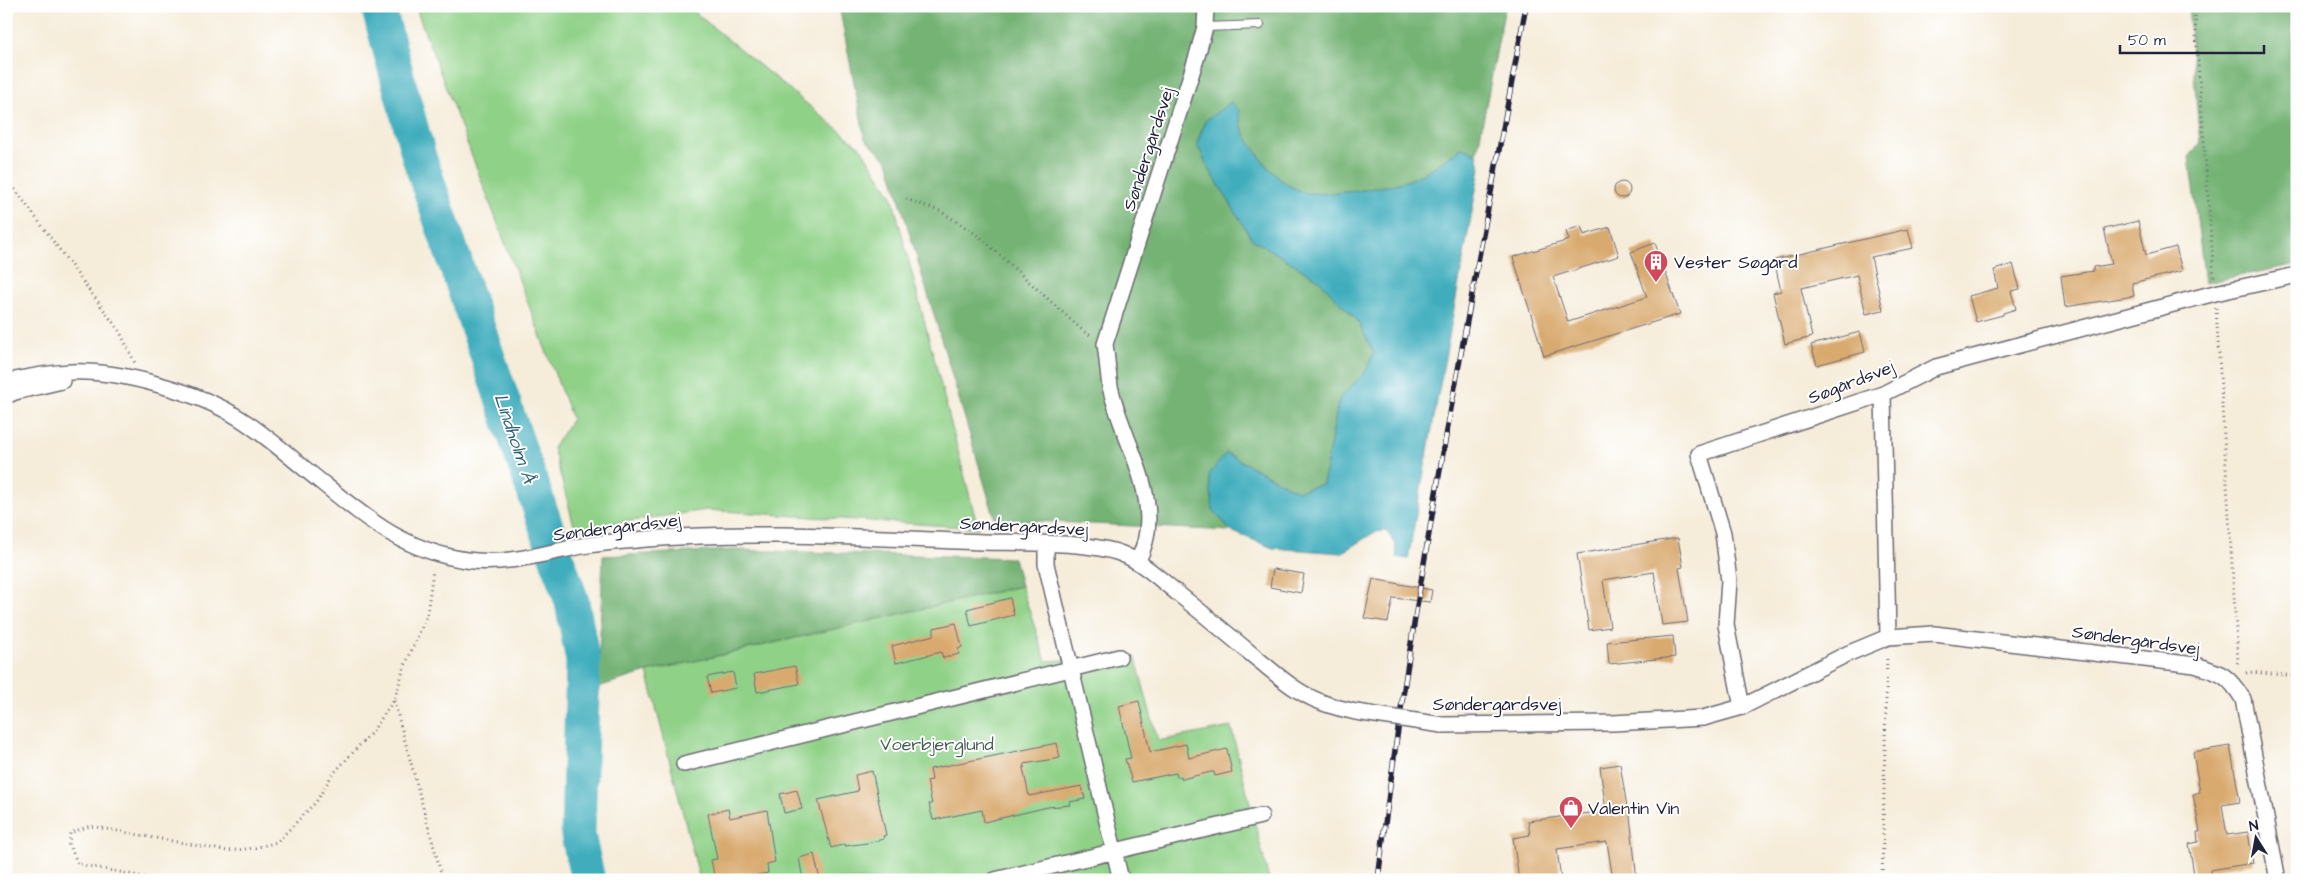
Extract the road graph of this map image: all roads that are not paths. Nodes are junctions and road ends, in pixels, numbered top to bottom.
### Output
1 (1206, 6) edge
2 (1260, 25) dead end
3 (1205, 27) junction
4 (2297, 275) edge
5 (121, 378) junction
6 (6, 382) edge
7 (1884, 394) junction
8 (6, 396) edge
9 (1046, 544) junction
10 (1137, 562) junction
11 (1888, 637) junction
12 (1119, 657) dead end
13 (1069, 669) junction
14 (1742, 707) junction
15 (684, 764) dead end
16 (1261, 816) dead end
17 (1114, 852) junction
18 (994, 880) edge
19 (1121, 880) edge
20 (2278, 880) edge

1 - 3 street, Søndergårdsvej
2 - 3 lane
3 - 10 street, Søndergårdsvej
4 - 7 street, Søgårdsvej
5 - 6 street, Søndergårdsvej
5 - 8 street, Søndergårdsvej
5 - 9 street, Søndergårdsvej
7 - 11 street
7 - 14 street, Søgårdsvej
9 - 10 street, Søndergårdsvej
9 - 13 street
10 - 14 street, Søndergårdsvej, bridge
11 - 14 street, Søndergårdsvej
11 - 20 street, Søndergårdsvej
12 - 13 street
13 - 15 street
13 - 17 street
16 - 17 street
17 - 18 street
17 - 19 street

